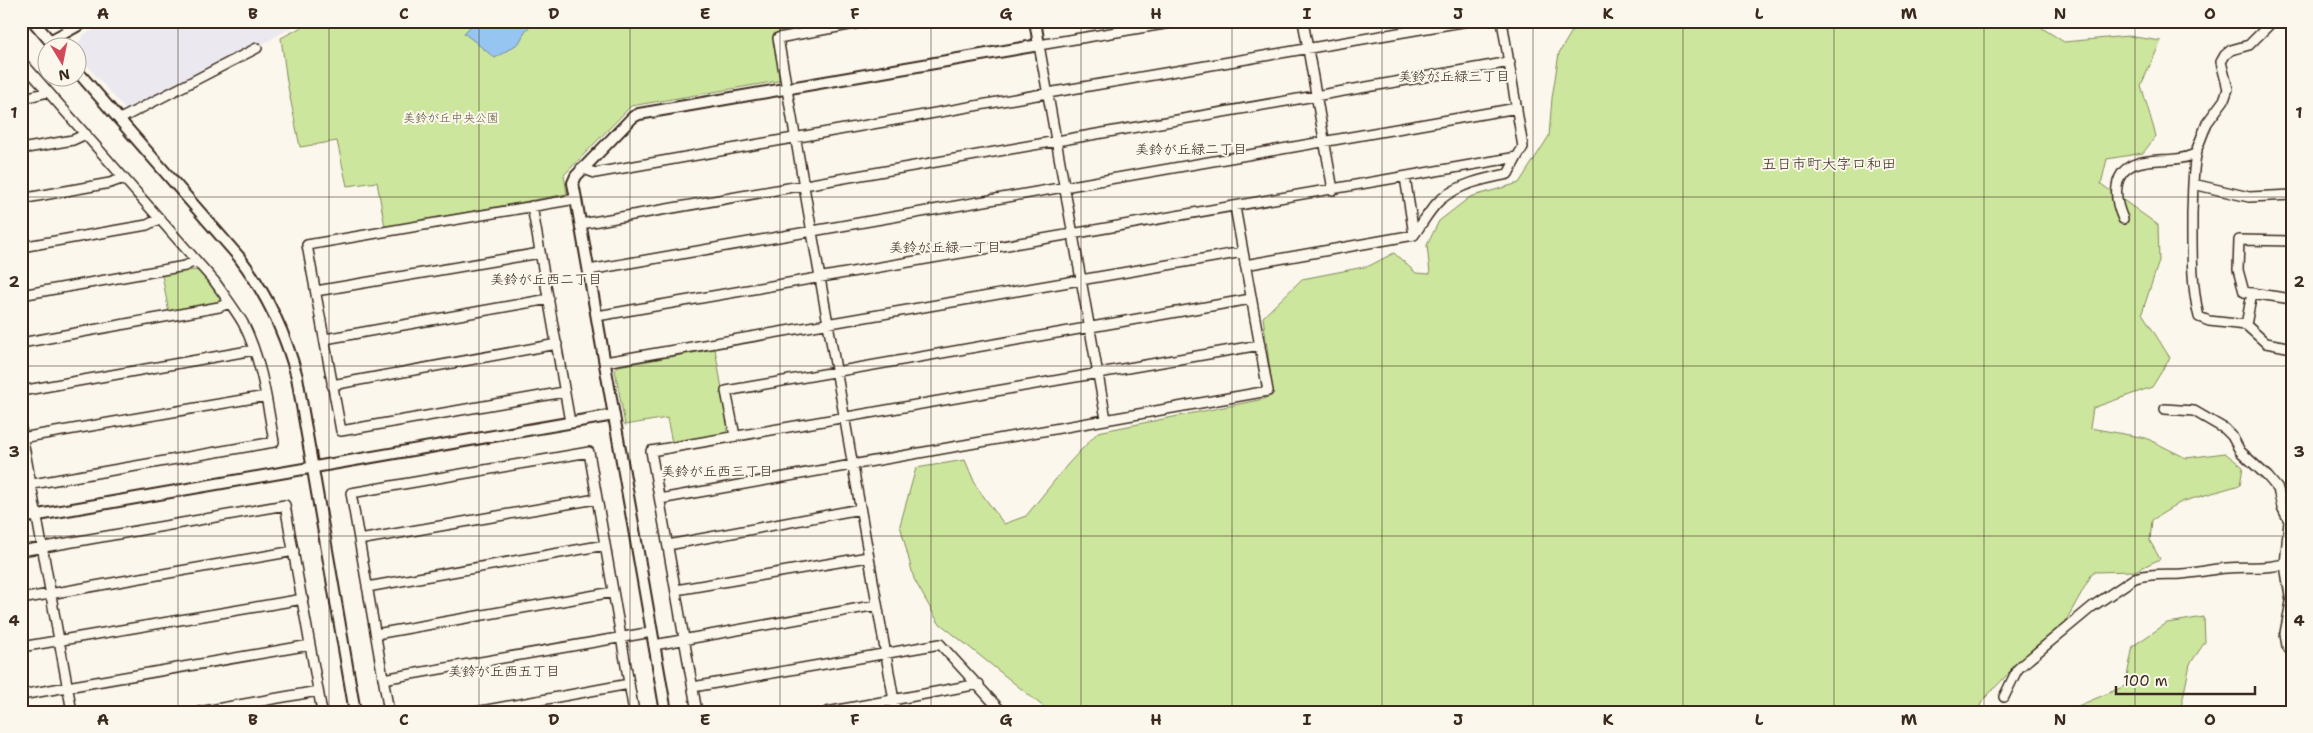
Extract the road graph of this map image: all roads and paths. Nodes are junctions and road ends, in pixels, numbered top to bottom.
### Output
1 (33, 21) edge
2 (86, 21) edge
3 (872, 21) edge
4 (1035, 21) edge
5 (1182, 21) edge
6 (1303, 21) edge
7 (1468, 21) edge
8 (1502, 21) edge
9 (2273, 21) edge
10 (48, 38) edge
11 (62, 38) edge
12 (1039, 45) junction
13 (257, 48) dead end
14 (1308, 49) junction
15 (21, 61) edge
16 (1510, 62) junction
17 (88, 83) edge
18 (786, 88) junction
19 (48, 92) junction
20 (1048, 93) junction
21 (1316, 96) junction
22 (21, 99) edge
23 (1517, 108) junction
24 (120, 119) junction
25 (86, 134) junction
26 (796, 138) junction
27 (1056, 140) junction
28 (1324, 142) junction
29 (21, 149) edge
30 (2198, 149) junction
31 (1517, 157) junction
32 (582, 168) junction
33 (1405, 177) junction
34 (124, 178) junction
35 (2193, 184) junction
36 (804, 185) junction
37 (1064, 187) junction
38 (1333, 190) junction
39 (2292, 195) edge
40 (576, 198) junction
41 (21, 199) edge
42 (532, 206) junction
43 (1235, 207) junction
44 (159, 219) junction
45 (2123, 219) dead end
46 (581, 224) junction
47 (812, 232) junction
48 (1414, 234) junction
49 (1072, 235) junction
50 (2292, 240) edge
51 (21, 247) edge
52 (1243, 252) junction
53 (540, 253) junction
54 (195, 261) junction
55 (1246, 265) junction
56 (589, 270) junction
57 (820, 278) junction
58 (1080, 280) junction
59 (316, 291) junction
60 (2252, 293) junction
61 (21, 295) edge
62 (548, 299) junction
63 (1251, 299) junction
64 (2292, 299) edge
65 (229, 303) junction
66 (597, 316) junction
67 (828, 323) junction
68 (2246, 325) junction
69 (1089, 328) junction
70 (325, 339) junction
71 (21, 343) edge
72 (557, 344) junction
73 (1260, 345) junction
74 (2292, 348) edge
75 (254, 350) junction
76 (604, 362) junction
77 (836, 371) junction
78 (1097, 374) junction
79 (332, 384) junction
80 (21, 391) edge
81 (564, 392) junction
82 (266, 396) junction
83 (2165, 409) dead end
84 (614, 415) junction
85 (844, 417) junction
86 (1106, 420) junction
87 (570, 422) junction
88 (22, 435) edge
89 (735, 436) junction
90 (852, 464) junction
91 (313, 468) junction
92 (32, 485) junction
93 (21, 486) edge
94 (596, 499) junction
95 (660, 499) junction
96 (860, 509) junction
97 (37, 516) junction
98 (21, 518) edge
99 (359, 540) junction
100 (668, 544) junction
101 (605, 545) junction
102 (43, 547) junction
103 (294, 550) junction
104 (21, 551) edge
105 (868, 557) junction
106 (2289, 563) edge
107 (368, 587) junction
108 (676, 590) junction
109 (613, 592) junction
110 (51, 594) junction
111 (21, 599) edge
112 (303, 599) junction
113 (877, 605) junction
114 (652, 632) junction
115 (376, 634) junction
116 (621, 638) junction
117 (684, 640) junction
118 (59, 641) junction
119 (310, 644) junction
120 (654, 645) junction
121 (21, 647) edge
122 (885, 654) junction
123 (2292, 654) edge
124 (383, 679) junction
125 (629, 684) junction
126 (979, 684) junction
127 (68, 687) junction
128 (693, 688) junction
129 (318, 691) junction
130 (21, 695) edge
131 (2004, 697) dead end
132 (893, 700) junction
133 (72, 712) edge
134 (199, 712) edge
135 (322, 712) edge
136 (355, 712) edge
137 (389, 712) edge
138 (476, 712) edge
139 (634, 712) edge
140 (666, 712) edge
141 (697, 712) edge
142 (827, 712) edge
143 (896, 712) edge
144 (1002, 712) edge

1 - 10 street
2 - 11 street
3 - 18 street
4 - 12 street
5 - 12 street
6 - 14 street
7 - 14 street
8 - 16 street
9 - 30 street
12 - 18 street
12 - 20 street
13 - 24 street
14 - 20 street
14 - 21 street
15 - 19 street
16 - 21 street
16 - 23 street
17 - 24 street
18 - 26 street
18 - 32 street
19 - 22 street
19 - 25 street
20 - 26 street
20 - 27 street
21 - 27 street
21 - 28 street
23 - 28 street
23 - 31 street
24 - 91 street
25 - 29 street
25 - 34 street
26 - 32 street
26 - 36 street
27 - 36 street
27 - 37 street
28 - 37 street
28 - 38 street
30 - 35 street
30 - 45 street
31 - 33 street
31 - 48 street
32 - 40 street
33 - 38 street
33 - 48 street
34 - 41 street
34 - 44 street
35 - 39 street
35 - 68 street
36 - 46 street
36 - 47 street
37 - 47 street
37 - 49 street
38 - 43 street
40 - 42 street
40 - 46 street
42 - 53 street
42 - 59 street
43 - 49 street
43 - 52 street
44 - 51 street
44 - 54 street
46 - 56 street
47 - 56 street
47 - 57 street
48 - 55 street
49 - 57 street
49 - 58 street
50 - 60 street
52 - 55 street
52 - 58 street
53 - 59 street
53 - 62 street
54 - 61 street
54 - 65 street
55 - 63 street
56 - 66 street
57 - 66 street
57 - 67 street
58 - 67 street
58 - 69 street
59 - 70 street
60 - 64 street
60 - 68 street
62 - 70 street
62 - 72 street
63 - 69 street
63 - 73 street
65 - 71 street
65 - 75 street
66 - 76 street
67 - 76 street
67 - 77 street
68 - 74 street
69 - 77 street
69 - 78 street
70 - 79 street
72 - 79 street
72 - 81 street
73 - 78 street
73 - 86 street
75 - 80 street
75 - 82 street
76 - 84 street
77 - 85 street
77 - 89 street
78 - 85 street
78 - 86 street
79 - 81 street
81 - 87 street
82 - 88 street
82 - 92 street
83 - 106 street
84 - 87 street
84 - 114 street
85 - 89 street
85 - 90 street
86 - 90 street
87 - 91 street
88 - 92 street
89 - 95 street
90 - 95 street
90 - 96 street
91 - 97 street
91 - 136 street
92 - 93 street
92 - 97 street
94 - 99 street
94 - 99 street
94 - 101 street
95 - 100 street
96 - 100 street
96 - 105 street
97 - 98 street
97 - 102 street
99 - 107 street
100 - 108 street
101 - 107 street
101 - 109 street
102 - 103 street
102 - 104 street
102 - 110 street
103 - 110 street
103 - 112 street
105 - 108 street
105 - 113 street
106 - 123 street
106 - 131 street
107 - 115 street
108 - 117 street
109 - 115 street
109 - 116 street
110 - 111 street
110 - 118 street
112 - 118 street
112 - 119 street
113 - 117 street
113 - 122 street
114 - 116 street
114 - 120 street
115 - 124 street
116 - 124 street
116 - 125 street
117 - 120 street
117 - 128 street
118 - 121 street
118 - 127 street
119 - 127 street
119 - 129 street
120 - 140 street
122 - 126 street
122 - 128 street
122 - 132 street
124 - 137 street
125 - 138 street
125 - 139 street
126 - 132 street
126 - 144 street
127 - 130 street
127 - 133 street
128 - 141 street
129 - 134 street
129 - 135 street
132 - 142 street
132 - 143 street

